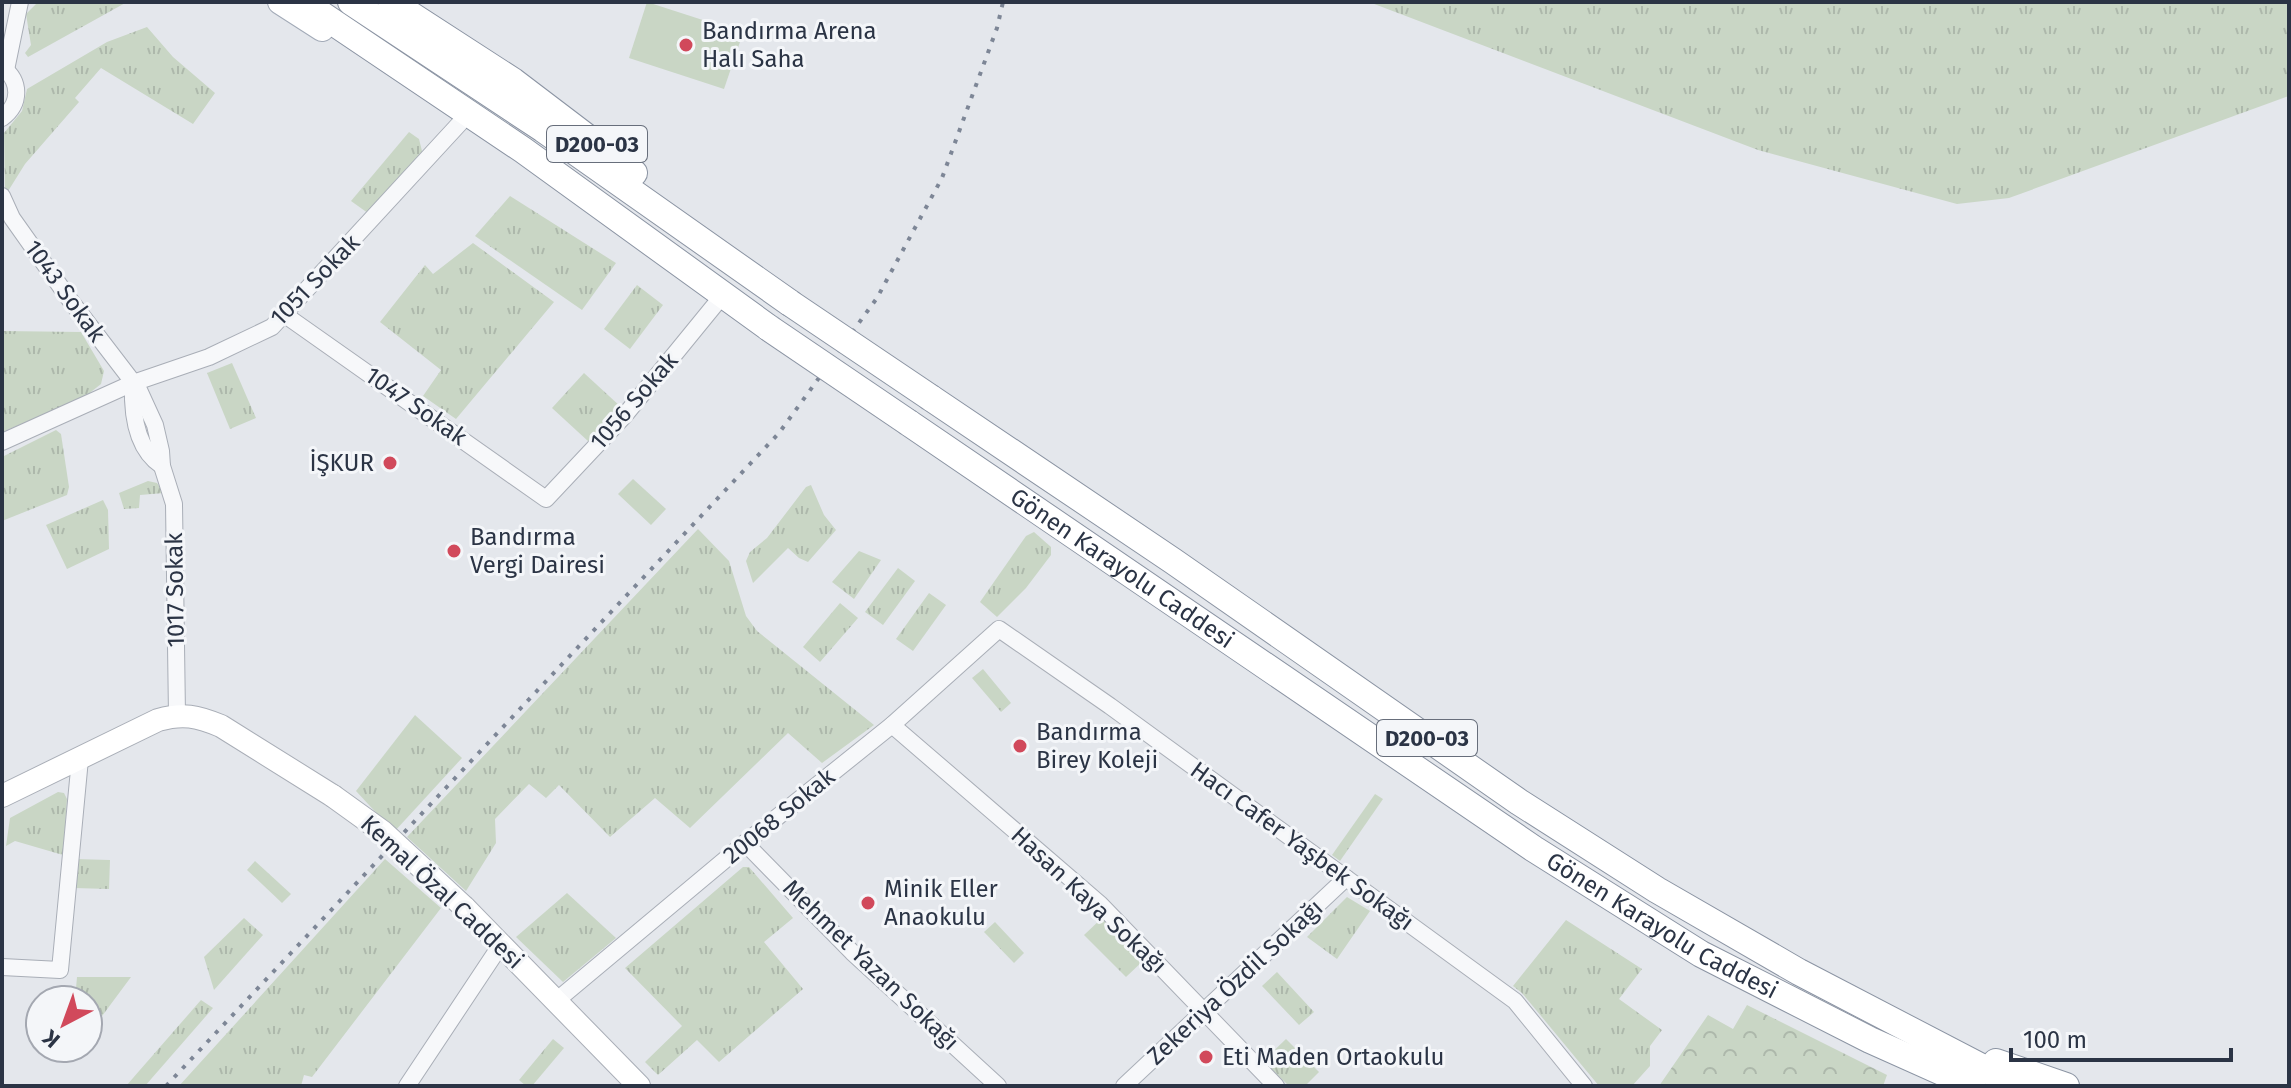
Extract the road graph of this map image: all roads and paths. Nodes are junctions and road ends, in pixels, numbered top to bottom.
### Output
1 (20, 2) edge
2 (280, 2) edge
3 (303, 2) edge
4 (351, 2) edge
5 (391, 2) edge
6 (4, 68) edge
7 (7, 115) edge
8 (460, 123) junction
9 (2, 196) edge
10 (718, 301) junction
11 (790, 303) junction
12 (285, 315) junction
13 (769, 328) junction
14 (133, 383) junction
15 (2, 442) edge
16 (546, 499) joint
17 (999, 629) joint
18 (177, 715) junction
19 (892, 725) junction
20 (80, 759) junction
21 (2, 796) edge
22 (745, 843) junction
23 (1346, 878) junction
24 (502, 943) junction
25 (2, 967) edge
26 (556, 1001) junction
27 (1206, 1012) junction
28 (1942, 1047) junction
29 (1915, 1061) junction
30 (416, 1082) edge
31 (639, 1086) edge
32 (998, 1086) edge
33 (1124, 1086) edge
34 (1276, 1086) edge
35 (1584, 1086) edge
36 (1951, 1086) edge
37 (1973, 1086) edge
38 (2018, 1086) edge
39 (2066, 1086) edge

1 - 6 street
2 - 8 main road
3 - 13 highway, Gönen Karayolu Caddesi / D200-03
4 - 11 highway, Gönen Karayolu Caddesi / D200-03
5 - 11 highway, D200-03
6 - 7 street
8 - 10 main road
8 - 12 street, 1051 Sokak
9 - 14 street, 1043 Sokak
10 - 13 main road
10 - 16 street, 1056 Sokak
11 - 28 highway, Gönen Karayolu Caddesi / D200-03, bridge
12 - 14 street, 1051 Sokak
12 - 16 street, 1047 Sokak
13 - 29 highway, Gönen Karayolu Caddesi / D200-03, bridge
14 - 15 street, 1051 Sokak
14 - 18 street, 1017 Sokak
17 - 19 street, 20068 Sokak
17 - 23 street, Hacı Cafer Yaşbek Sokağı
18 - 20 main road
18 - 24 main road, Kemal Özal Caddesi, bridge
19 - 22 street, 20068 Sokak
19 - 27 street, Hasan Kaya Sokağı
20 - 21 main road
20 - 25 street
22 - 26 street, 20068 Sokak
22 - 32 street, Mehmet Yazan Sokağı
23 - 27 street, Zekeriya Özdil Sokağı
23 - 35 street, Hacı Cafer Yaşbek Sokağı
24 - 26 main road, Kemal Özal Caddesi
24 - 30 street
26 - 31 main road, Kemal Özal Caddesi
27 - 33 street, Zekeriya Özdil Sokağı
27 - 34 street, Hasan Kaya Sokağı
28 - 38 highway, Gönen Karayolu Caddesi / D200-03
28 - 39 highway
29 - 36 highway
29 - 37 highway, Gönen Karayolu Caddesi / D200-03

